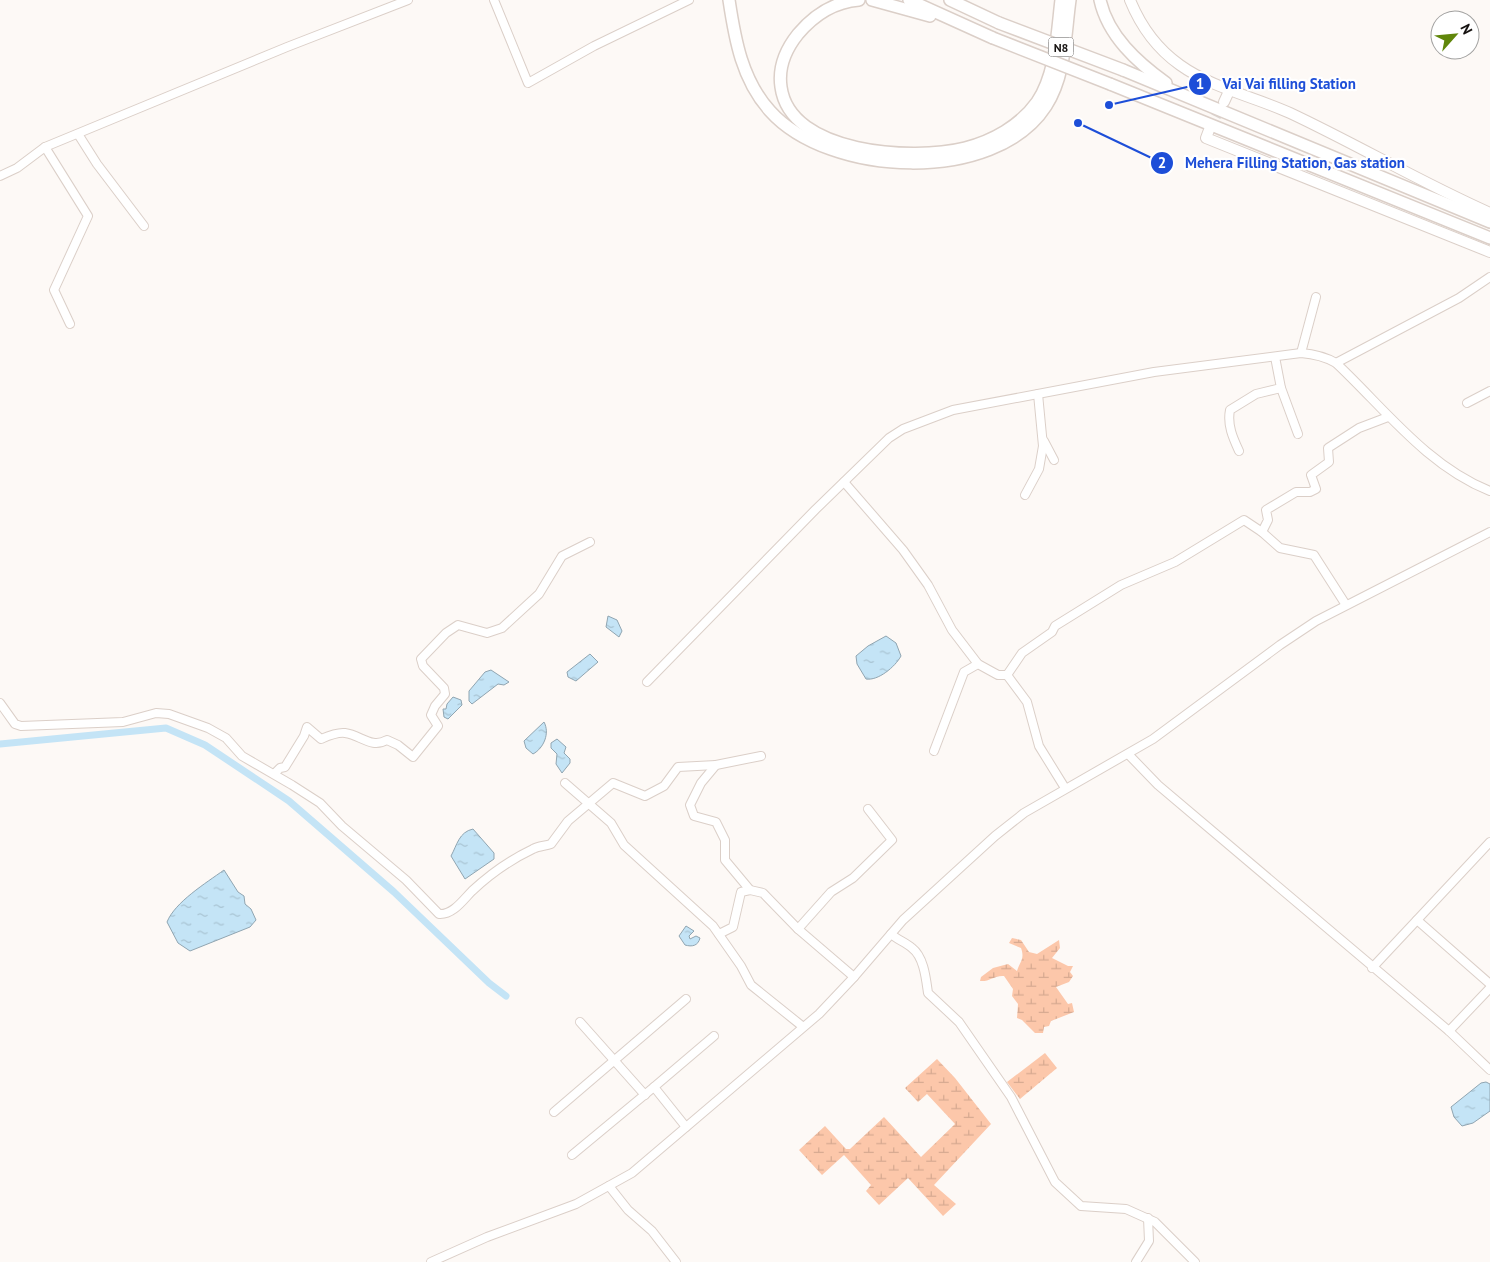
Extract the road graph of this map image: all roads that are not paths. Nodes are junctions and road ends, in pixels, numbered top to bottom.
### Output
1 (408, 0) edge
2 (494, 0) edge
3 (689, 0) edge
4 (729, 0) edge
5 (859, 0) edge
6 (872, 0) edge
7 (909, 0) edge
8 (950, 0) edge
9 (1061, 0) edge
10 (1070, 0) edge
11 (1100, 0) edge
12 (1130, 0) edge
13 (956, 22) junction
14 (1230, 89) junction
15 (1182, 94) junction
16 (1224, 102) tunnel mouth
17 (1209, 130) dead end
18 (78, 134) junction
19 (45, 147) junction
20 (0, 176) edge
21 (1490, 213) edge
22 (1490, 222) edge
23 (144, 226) dead end
24 (1490, 238) edge
25 (1490, 252) edge
26 (1490, 277) edge
27 (1316, 297) dead end
28 (70, 324) dead end
29 (1301, 353) junction
30 (1275, 357) junction
31 (1336, 363) junction
32 (1281, 388) junction
33 (1490, 391) edge
34 (1038, 394) junction
35 (1467, 403) dead end
36 (1388, 417) junction
37 (1298, 434) dead end
38 (1043, 440) junction
39 (1239, 451) dead end
40 (1054, 460) dead end
41 (844, 482) junction
42 (1490, 491) edge
43 (1025, 495) dead end
44 (1262, 532) junction
45 (1490, 532) edge
46 (590, 542) dead end
47 (1346, 605) junction
48 (978, 664) junction
49 (1007, 675) junction
50 (647, 682) dead end
51 (0, 703) edge
52 (934, 751) dead end
53 (1129, 755) junction
54 (761, 756) dead end
55 (716, 765) junction
56 (274, 774) junction
57 (566, 783) dead end
58 (1065, 788) junction
59 (590, 802) junction
60 (868, 809) dead end
61 (1490, 842) edge
62 (750, 890) junction
63 (1417, 920) junction
64 (798, 929) junction
65 (719, 934) junction
66 (891, 934) junction
67 (1372, 968) junction
68 (854, 977) junction
69 (1490, 984) edge
70 (1490, 988) edge
71 (686, 999) dead end
72 (580, 1022) dead end
73 (802, 1026) junction
74 (1449, 1031) junction
75 (714, 1036) dead end
76 (614, 1060) junction
77 (1490, 1070) edge
78 (654, 1087) junction
79 (645, 1095) junction
80 (554, 1112) dead end
81 (686, 1126) junction
82 (572, 1155) dead end
83 (609, 1186) junction
84 (1148, 1218) junction
85 (431, 1262) edge
86 (676, 1262) edge
87 (1136, 1262) edge
88 (1195, 1262) edge

1 - 18 street
2 - 3 street
4 - 10 highway
5 - 9 highway
6 - 13 highway
7 - 13 highway, N8
8 - 15 highway, N8, bridge
11 - 15 highway
12 - 14 main road
13 - 24 highway, N8, bridge
14 - 16 main road
14 - 21 main road
15 - 22 highway, N8
17 - 25 main road
18 - 19 street
18 - 23 street
19 - 20 street
19 - 28 street
26 - 31 street
27 - 29 street
29 - 30 street
29 - 31 street
30 - 32 street
30 - 34 street
31 - 36 street
32 - 37 street
32 - 39 street
33 - 35 street
34 - 38 street
34 - 41 street
36 - 42 street
36 - 44 street
38 - 40 street
38 - 43 street
41 - 48 street
41 - 50 street
44 - 47 street
44 - 49 street
45 - 47 street
46 - 56 street
47 - 53 street
48 - 49 street
48 - 52 street
49 - 58 street
51 - 56 street
53 - 58 street
53 - 67 street
54 - 55 street
55 - 59 street
55 - 62 street
56 - 59 street
57 - 59 street
58 - 66 street
59 - 65 street
60 - 64 street
61 - 63 street
62 - 64 street
62 - 65 street
63 - 67 street
63 - 69 street
64 - 68 street
65 - 73 street
66 - 68 street
66 - 84 street
67 - 74 street
68 - 73 street
70 - 74 street
71 - 76 street
72 - 76 street
73 - 81 street
74 - 77 street
75 - 78 street
76 - 79 street
76 - 80 street
78 - 79 street
78 - 81 street
79 - 82 street
81 - 83 street
83 - 85 street
83 - 86 street
84 - 87 street
84 - 88 street

